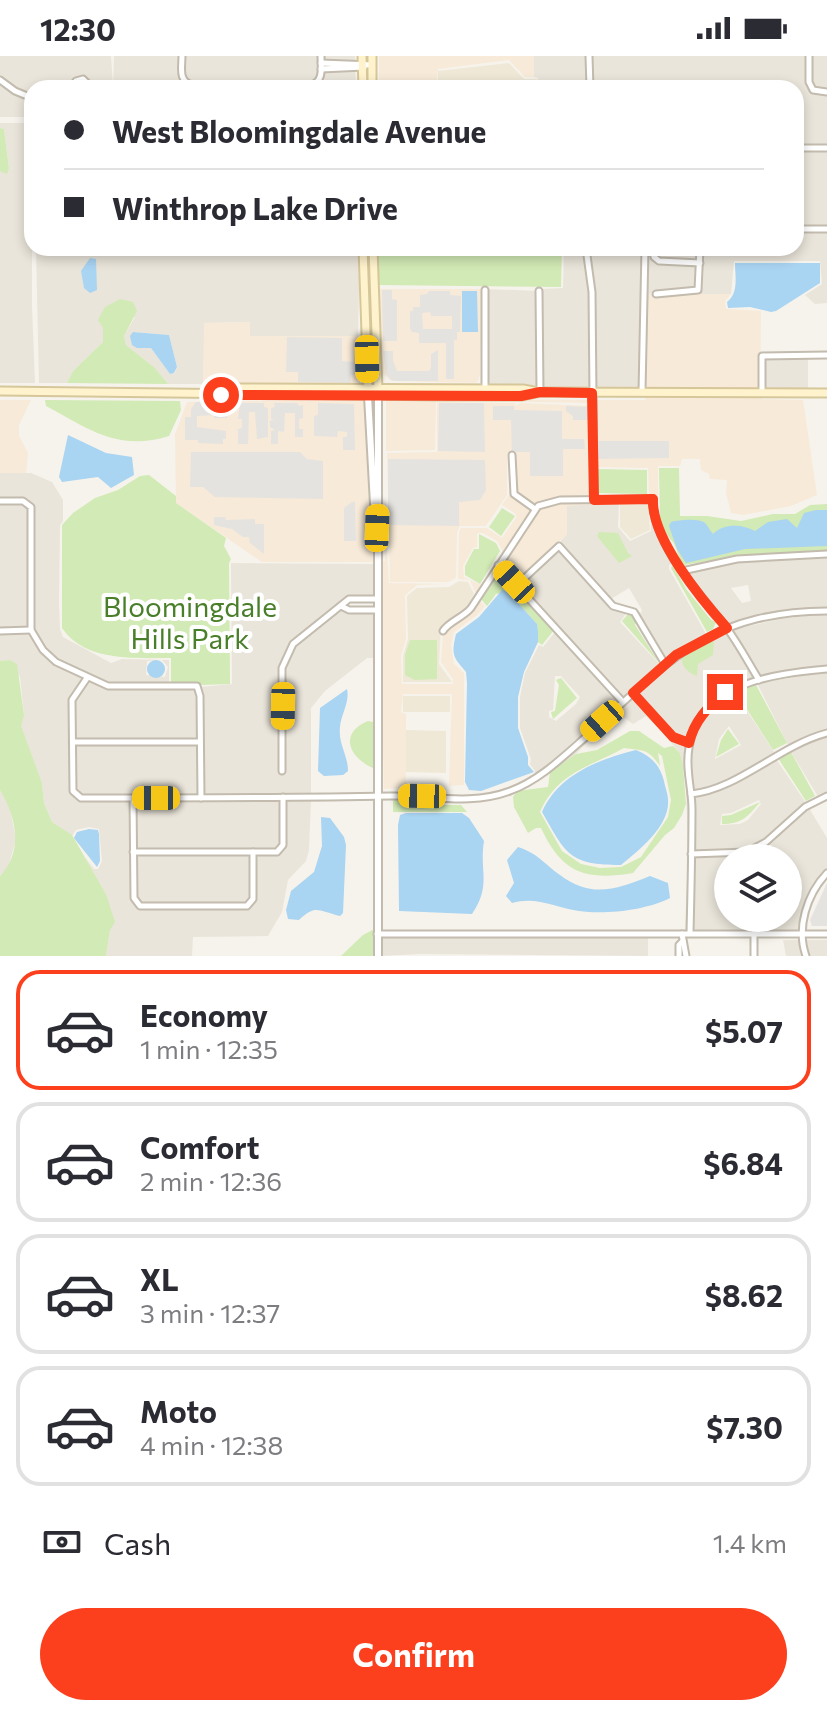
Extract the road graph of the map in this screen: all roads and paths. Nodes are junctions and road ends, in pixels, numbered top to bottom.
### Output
1 (182, 56) edge
2 (589, 56) edge
3 (809, 56) edge
4 (372, 61) edge
5 (362, 62) edge
6 (321, 63) edge
7 (0, 80) edge
8 (184, 80) edge
9 (590, 80) edge
10 (827, 92) edge
11 (24, 95) edge
12 (804, 148) edge
13 (827, 148) edge
14 (804, 229) edge
15 (827, 229) edge
16 (363, 256) edge
17 (373, 256) edge
18 (587, 256) edge
19 (645, 256) edge
20 (654, 256) edge
21 (700, 256) edge
22 (700, 263) junction
23 (485, 290) dead end
24 (539, 291) dead end
25 (656, 294) dead end
26 (827, 355) edge
27 (0, 391) edge
28 (368, 392) junction
29 (378, 392) junction
30 (486, 392) junction
31 (540, 392) junction
32 (592, 393) junction
33 (642, 393) junction
34 (762, 393) junction
35 (827, 393) edge
36 (512, 455) dead end
37 (594, 500) junction
38 (0, 501) edge
39 (535, 509) junction
40 (377, 528) junction
41 (827, 554) edge
42 (498, 565) junction
43 (682, 571) junction
44 (517, 585) junction
45 (377, 599) junction
46 (341, 606) junction
47 (377, 610) junction
48 (827, 611) edge
49 (727, 628) junction
50 (31, 630) junction
51 (0, 631) edge
52 (443, 631) dead end
53 (665, 664) junction
54 (827, 669) edge
55 (87, 678) junction
56 (759, 680) junction
57 (633, 693) junction
58 (623, 702) junction
59 (827, 733) edge
60 (73, 742) junction
61 (201, 742) junction
62 (689, 743) junction
63 (282, 771) dead end
64 (691, 794) junction
65 (377, 796) junction
66 (827, 796) edge
67 (283, 797) junction
68 (133, 798) junction
69 (201, 798) junction
70 (133, 852) junction
71 (253, 852) junction
72 (691, 854) junction
73 (827, 873) edge
74 (690, 933) junction
75 (754, 933) junction
76 (803, 933) junction
77 (377, 934) junction
78 (827, 934) edge
79 (378, 956) edge
80 (679, 956) edge
81 (686, 956) edge
82 (754, 956) edge
83 (806, 956) edge

1 - 8 street
2 - 9 street
3 - 10 street
4 - 5 street
5 - 6 street
7 - 11 street
12 - 13 street
14 - 15 street
16 - 28 main road
17 - 29 main road
18 - 32 street
19 - 33 street
20 - 22 street
21 - 22 street
22 - 25 street
23 - 30 street
24 - 31 street
26 - 34 street
27 - 28 main road
28 - 29 main road
28 - 40 street
29 - 30 main road
29 - 40 street
30 - 31 main road
30 - 31 main road
31 - 32 main road
32 - 33 main road
32 - 37 street
33 - 34 main road
34 - 35 main road
36 - 39 street
37 - 39 street
37 - 43 street
38 - 50 street
39 - 42 street
40 - 45 street
41 - 43 street
42 - 44 street
42 - 52 street
43 - 49 street
44 - 53 street
44 - 58 street
45 - 46 street
45 - 47 street
46 - 47 street
46 - 63 street
47 - 65 street
48 - 49 street
49 - 53 street
49 - 56 street
50 - 51 street
50 - 55 street
53 - 57 street
54 - 56 street
55 - 60 street
55 - 61 street
56 - 62 street
57 - 58 street
57 - 62 street
58 - 65 street
59 - 64 street
60 - 61 street
60 - 68 street
61 - 69 street
62 - 64 street
64 - 72 street
65 - 67 street
65 - 77 street
66 - 72 street
67 - 69 street
67 - 71 street
68 - 69 street
68 - 70 street
70 - 71 street
70 - 71 street
72 - 74 street
73 - 76 street
74 - 75 street
74 - 77 street
75 - 76 street
75 - 82 street
76 - 78 street
76 - 83 street
77 - 79 street
80 - 81 street

